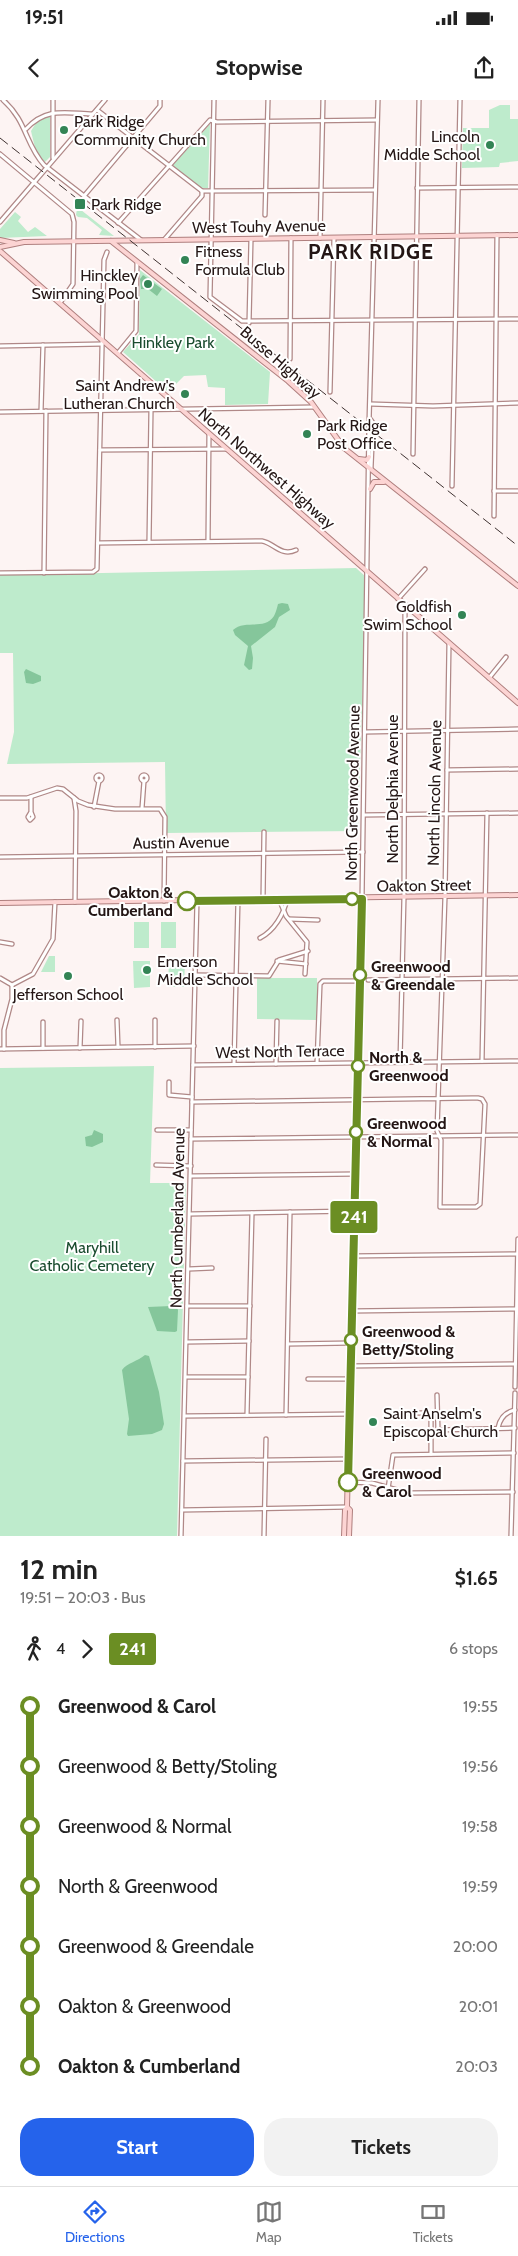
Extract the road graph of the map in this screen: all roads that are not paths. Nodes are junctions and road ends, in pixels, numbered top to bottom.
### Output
1 (3, 100) edge
2 (53, 100) edge
3 (105, 100) edge
4 (160, 100) edge
5 (214, 100) edge
6 (268, 100) edge
7 (323, 100) edge
8 (378, 100) edge
9 (419, 100) edge
10 (460, 100) edge
11 (97, 110) junction
12 (53, 114) junction
13 (93, 114) junction
14 (213, 120) junction
15 (322, 120) junction
16 (377, 120) junction
17 (267, 121) junction
18 (26, 129) junction
19 (133, 138) junction
20 (0, 154) edge
21 (53, 159) junction
22 (169, 166) junction
23 (46, 167) junction
24 (35, 181) junction
25 (518, 187) edge
26 (417, 188) junction
27 (458, 188) junction
28 (320, 190) junction
29 (375, 190) junction
30 (202, 191) junction
31 (266, 191) junction
32 (211, 192) junction
33 (84, 196) junction
34 (265, 215) dead end
35 (0, 222) edge
36 (118, 223) junction
37 (497, 235) junction
38 (518, 235) edge
39 (416, 236) junction
40 (457, 236) junction
41 (374, 237) junction
42 (291, 238) junction
43 (320, 238) junction
44 (334, 238) junction
45 (211, 239) junction
46 (251, 239) junction
47 (0, 240) edge
48 (164, 240) junction
49 (142, 241) junction
50 (73, 242) junction
51 (111, 242) junction
52 (16, 243) junction
53 (0, 249) edge
54 (107, 252) dead end
55 (137, 262) junction
56 (60, 303) junction
57 (497, 319) junction
58 (518, 319) edge
59 (414, 320) junction
60 (455, 320) junction
61 (373, 321) junction
62 (290, 322) junction
63 (331, 322) junction
64 (249, 323) junction
65 (102, 342) junction
66 (43, 345) junction
67 (0, 346) edge
68 (118, 353) junction
69 (290, 359) dead end
70 (330, 392) dead end
71 (518, 403) edge
72 (371, 404) junction
73 (495, 404) junction
74 (413, 406) junction
75 (453, 406) junction
76 (315, 407) junction
77 (181, 409) junction
78 (101, 410) junction
79 (151, 410) junction
80 (41, 411) junction
81 (46, 411) junction
82 (0, 412) edge
83 (371, 419) junction
84 (209, 434) junction
85 (227, 449) junction
86 (100, 450) junction
87 (151, 450) junction
88 (209, 450) junction
89 (413, 454) dead end
90 (369, 456) junction
91 (356, 459) junction
92 (370, 470) junction
93 (386, 482) junction
94 (452, 486) dead end
95 (370, 489) junction
96 (518, 490) edge
97 (494, 491) junction
98 (494, 516) dead end
99 (208, 541) junction
100 (150, 542) junction
101 (98, 543) junction
102 (296, 550) dead end
103 (425, 569) dead end
104 (44, 572) junction
105 (0, 573) edge
106 (368, 573) junction
107 (518, 586) edge
108 (398, 599) junction
109 (406, 605) junction
110 (449, 644) junction
111 (506, 657) dead end
112 (489, 678) junction
113 (518, 703) edge
114 (518, 729) edge
115 (404, 731) junction
116 (448, 731) junction
117 (365, 732) junction
118 (518, 768) edge
119 (447, 770) junction
120 (99, 781) dead end
121 (144, 781) dead end
122 (31, 796) junction
123 (73, 797) junction
124 (0, 798) edge
125 (84, 804) junction
126 (94, 807) junction
127 (142, 808) junction
128 (76, 811) junction
129 (31, 812) dead end
130 (487, 813) junction
131 (518, 813) edge
132 (446, 814) junction
133 (364, 815) junction
134 (404, 815) junction
135 (264, 832) dead end
136 (363, 852) junction
137 (264, 854) junction
138 (165, 855) junction
139 (75, 856) junction
140 (0, 857) edge
141 (518, 895) edge
142 (486, 896) junction
143 (445, 897) junction
144 (404, 898) junction
145 (280, 899) junction
146 (287, 899) junction
147 (362, 899) junction
148 (238, 900) junction
149 (263, 900) junction
150 (164, 901) junction
151 (197, 901) junction
152 (55, 902) junction
153 (74, 902) junction
154 (0, 903) edge
155 (284, 911) junction
156 (288, 919) junction
157 (318, 920) dead end
158 (260, 938) dead end
159 (0, 942) edge
160 (12, 944) dead end
161 (308, 951) junction
162 (277, 960) junction
163 (306, 964) junction
164 (305, 974) dead end
165 (196, 975) junction
166 (237, 975) junction
167 (0, 978) edge
168 (483, 978) junction
169 (518, 978) edge
170 (443, 979) junction
171 (368, 980) dead end
172 (402, 980) junction
173 (360, 981) junction
174 (12, 985) junction
175 (118, 1020) dead end
176 (155, 1020) dead end
177 (81, 1021) dead end
178 (277, 1021) dead end
179 (43, 1022) dead end
180 (194, 1046) junction
181 (118, 1047) junction
182 (155, 1047) junction
183 (43, 1048) junction
184 (80, 1048) junction
185 (2, 1049) edge
186 (518, 1061) edge
187 (400, 1062) junction
188 (440, 1062) junction
189 (482, 1062) junction
190 (317, 1063) junction
191 (358, 1063) junction
192 (234, 1064) junction
193 (276, 1064) junction
194 (193, 1065) junction
195 (169, 1082) dead end
196 (192, 1097) junction
197 (439, 1099) junction
198 (357, 1100) junction
199 (192, 1102) junction
200 (157, 1130) dead end
201 (191, 1130) junction
202 (483, 1135) junction
203 (518, 1135) edge
204 (439, 1136) junction
205 (356, 1137) junction
206 (191, 1140) junction
207 (156, 1165) dead end
208 (191, 1166) junction
209 (355, 1174) junction
210 (191, 1176) junction
211 (354, 1211) junction
212 (252, 1212) junction
213 (290, 1212) junction
214 (190, 1214) junction
215 (518, 1239) edge
216 (518, 1254) edge
217 (353, 1256) junction
218 (212, 1268) dead end
219 (189, 1269) junction
220 (188, 1306) junction
221 (250, 1306) junction
222 (516, 1308) junction
223 (352, 1311) junction
224 (249, 1341) junction
225 (187, 1342) junction
226 (351, 1343) junction
227 (288, 1344) junction
228 (515, 1364) junction
229 (350, 1366) junction
230 (186, 1377) junction
231 (248, 1377) junction
232 (308, 1379) dead end
233 (350, 1379) junction
234 (515, 1387) dead end
235 (516, 1393) dead end
236 (437, 1396) dead end
237 (516, 1411) edge
238 (392, 1413) dead end
239 (349, 1414) junction
240 (247, 1415) junction
241 (286, 1415) junction
242 (185, 1416) junction
243 (431, 1423) junction
244 (436, 1423) junction
245 (498, 1428) junction
246 (515, 1428) junction
247 (266, 1438) dead end
248 (514, 1453) junction
249 (432, 1454) junction
250 (266, 1459) junction
251 (348, 1459) junction
252 (183, 1461) junction
253 (348, 1482) junction
254 (388, 1489) junction
255 (513, 1492) junction
256 (347, 1507) junction
257 (264, 1508) junction
258 (182, 1510) junction
259 (181, 1536) edge
260 (264, 1536) edge
261 (344, 1536) edge
262 (349, 1536) edge
263 (511, 1536) edge

1 - 18 street
2 - 12 street
3 - 11 street
4 - 19 street
5 - 14 street
6 - 17 street
7 - 15 street
8 - 16 street, North Greenwood Avenue
9 - 26 street
10 - 27 street
11 - 13 street
11 - 19 street
12 - 13 street
12 - 18 street
12 - 21 street
13 - 21 street
14 - 17 street
14 - 22 street
14 - 32 street
15 - 16 street
15 - 17 street
15 - 28 street
16 - 29 street, North Greenwood Avenue
17 - 31 street
18 - 23 street
19 - 22 street
19 - 33 street
20 - 24 street
21 - 23 street
22 - 30 street
22 - 36 street
23 - 24 street
23 - 33 street
24 - 35 street
24 - 50 street
25 - 27 street
26 - 27 street
26 - 39 street
27 - 40 street
28 - 29 street
28 - 31 street
28 - 43 street
29 - 41 street, North Greenwood Avenue
30 - 32 street
30 - 48 street
31 - 32 street
31 - 34 street
32 - 45 street
33 - 36 street
36 - 49 street
37 - 38 main road, West Touhy Avenue
37 - 40 main road, West Touhy Avenue
37 - 57 street
39 - 40 main road, West Touhy Avenue
39 - 41 main road, West Touhy Avenue
39 - 59 street
40 - 60 street
41 - 44 main road, West Touhy Avenue
41 - 61 street, North Greenwood Avenue
42 - 43 main road, West Touhy Avenue
42 - 46 main road, West Touhy Avenue
42 - 62 street
43 - 44 main road, West Touhy Avenue
44 - 63 street
45 - 46 main road, West Touhy Avenue
45 - 48 main road, West Touhy Avenue
45 - 64 street
46 - 64 street
47 - 52 main road
48 - 49 main road, West Touhy Avenue
49 - 51 main road, West Touhy Avenue
50 - 51 main road, West Touhy Avenue
50 - 52 main road, West Touhy Avenue
50 - 56 street
51 - 55 main road, Busse Highway
52 - 53 main road, West Touhy Avenue
53 - 56 main road, North Northwest Highway
54 - 65 street
55 - 68 street
55 - 76 main road, Busse Highway
56 - 65 main road, North Northwest Highway
57 - 58 street
57 - 60 street
57 - 73 street
59 - 60 street
59 - 61 street
59 - 74 street
60 - 75 street
61 - 63 street
61 - 72 street, North Greenwood Avenue
62 - 63 street
62 - 64 street
62 - 69 street
63 - 70 street
65 - 66 street
65 - 68 main road, North Northwest Highway
65 - 78 street
66 - 67 street
66 - 80 street
68 - 77 main road, North Northwest Highway
71 - 73 street
72 - 74 street
72 - 83 street, North Greenwood Avenue
73 - 75 street
73 - 97 street
74 - 75 street
74 - 89 street
75 - 94 street
76 - 77 street
76 - 91 main road, Busse Highway
77 - 79 street
77 - 84 main road, North Northwest Highway
78 - 79 street
78 - 81 street
78 - 86 street
79 - 87 street
80 - 81 street
80 - 82 street
81 - 104 street
83 - 90 street, North Greenwood Avenue
83 - 92 street, North Greenwood Avenue
84 - 85 main road, North Northwest Highway
84 - 88 street
85 - 88 street
85 - 106 main road, North Northwest Highway
86 - 87 street
86 - 101 street
87 - 88 street
87 - 100 street
88 - 99 street
90 - 91 main road
90 - 92 street, North Greenwood Avenue
91 - 92 main road, Busse Highway
92 - 93 main road, Busse Highway
92 - 95 street, North Greenwood Avenue
93 - 95 main road
93 - 107 main road, Busse Highway
95 - 106 street, North Greenwood Avenue
96 - 97 street
97 - 98 street
99 - 100 street
99 - 102 street
100 - 101 street
101 - 104 street
103 - 108 street
104 - 105 street
106 - 108 main road, North Northwest Highway
106 - 117 street, North Greenwood Avenue
108 - 109 main road, North Northwest Highway
109 - 110 main road, North Northwest Highway
109 - 115 street, North Delphia Avenue
110 - 112 main road, North Northwest Highway
110 - 116 street, North Lincoln Avenue
111 - 112 street
112 - 113 main road, North Northwest Highway
114 - 116 street
115 - 116 street
115 - 117 street
115 - 134 street, North Delphia Avenue
116 - 119 street, North Lincoln Avenue
117 - 133 street, North Greenwood Avenue
118 - 119 street
119 - 132 street, North Lincoln Avenue
120 - 126 street
121 - 127 street
122 - 123 street
122 - 124 street
122 - 129 street
123 - 125 street
123 - 128 street
125 - 126 street
125 - 128 street
126 - 127 street
127 - 138 street
128 - 139 street
130 - 131 street
130 - 132 street
130 - 142 street
132 - 134 street
132 - 143 street, North Lincoln Avenue
133 - 134 street
133 - 136 street, North Greenwood Avenue
134 - 144 street, North Delphia Avenue
135 - 137 street
136 - 137 street, Austin Avenue
136 - 147 street, North Greenwood Avenue
137 - 138 street, Austin Avenue
137 - 149 street
138 - 139 street, Austin Avenue
138 - 150 street
139 - 140 street, Austin Avenue
139 - 153 street
141 - 142 main road, Oakton Street
142 - 143 main road, Oakton Street
142 - 168 street
143 - 144 main road, Oakton Street
143 - 170 street, North Lincoln Avenue
144 - 147 main road, Oakton Street
144 - 172 street, North Delphia Avenue
145 - 146 main road, Oakton Street
145 - 149 main road, Oakton Street
145 - 155 street
146 - 147 main road, Oakton Street
146 - 155 street
147 - 173 main road, North Greenwood Avenue
148 - 149 main road, Oakton Street
148 - 151 main road, Oakton Street
148 - 166 street
150 - 151 main road, Oakton Street
150 - 153 main road, Oakton Street
151 - 165 street, North Cumberland Avenue
152 - 153 main road, Oakton Street
152 - 154 main road, Oakton Street
152 - 174 street
155 - 156 street
155 - 158 street
156 - 157 street
156 - 161 street
159 - 160 street
161 - 162 street
161 - 163 street
162 - 163 street
162 - 166 street
163 - 164 street
165 - 166 street
165 - 180 street, North Cumberland Avenue
166 - 192 street
167 - 174 street
168 - 169 street
168 - 170 street
168 - 189 street
170 - 172 street
170 - 188 street, North Lincoln Avenue
171 - 172 street
172 - 187 street, North Delphia Avenue
173 - 190 street
173 - 191 main road, North Greenwood Avenue
174 - 185 street
175 - 181 street
176 - 182 street
177 - 184 street
178 - 193 street
179 - 183 street
180 - 182 street
180 - 194 street, North Cumberland Avenue
181 - 182 street
181 - 184 street
183 - 184 street
183 - 185 street
186 - 189 street, West North Terrace
187 - 188 street, West North Terrace
187 - 191 street, West North Terrace
188 - 189 street, West North Terrace
188 - 197 street, North Lincoln Avenue
190 - 191 street, West North Terrace
190 - 193 street, West North Terrace
191 - 198 main road, North Greenwood Avenue
192 - 193 street, West North Terrace
192 - 194 street, West North Terrace
194 - 196 street, North Cumberland Avenue
195 - 196 street
196 - 199 street, North Cumberland Avenue
197 - 198 street
197 - 202 street
197 - 204 street, North Lincoln Avenue
198 - 199 street
198 - 205 main road, North Greenwood Avenue
199 - 201 street, North Cumberland Avenue
200 - 201 street
201 - 206 street, North Cumberland Avenue
202 - 203 street
202 - 204 street
202 - 204 street, North Lincoln Avenue
204 - 205 street
205 - 206 street
205 - 209 main road, North Greenwood Avenue
206 - 208 street, North Cumberland Avenue
207 - 208 street
208 - 210 street, North Cumberland Avenue
209 - 210 street
209 - 211 main road, North Greenwood Avenue
210 - 214 street, North Cumberland Avenue
211 - 213 street
211 - 217 main road, North Greenwood Avenue
212 - 213 street
212 - 214 street
212 - 221 street
213 - 227 street
214 - 219 street, North Cumberland Avenue
215 - 216 street
216 - 217 street
216 - 222 street
217 - 223 main road, North Greenwood Avenue
218 - 219 street
219 - 220 street, North Cumberland Avenue
220 - 221 street
220 - 225 street, North Cumberland Avenue
221 - 224 street
222 - 223 street
222 - 228 street
223 - 226 main road, North Greenwood Avenue
224 - 225 street
224 - 231 street
225 - 230 street, North Cumberland Avenue
226 - 227 street
226 - 229 main road, North Greenwood Avenue
227 - 241 street
228 - 229 street
228 - 234 street
229 - 233 main road, North Greenwood Avenue
230 - 231 street
230 - 242 street, North Cumberland Avenue
231 - 240 street
232 - 233 street
233 - 239 main road, North Greenwood Avenue
235 - 237 street
236 - 244 street
237 - 245 street
237 - 246 street
238 - 243 street
239 - 241 street
239 - 251 main road, North Greenwood Avenue
240 - 241 street
240 - 242 street
242 - 252 street, North Cumberland Avenue
243 - 244 street
243 - 249 street
244 - 245 street
245 - 246 street
246 - 248 street
247 - 250 street
248 - 249 street
248 - 255 street
249 - 254 street
250 - 251 street
250 - 252 street
250 - 257 street
251 - 253 main road, North Greenwood Avenue
252 - 258 street, North Cumberland Avenue
253 - 254 street
253 - 256 main road, North Greenwood Avenue
254 - 255 street
255 - 263 street
256 - 257 street
256 - 261 main road, North Greenwood Avenue
256 - 262 main road, North Greenwood Avenue
257 - 258 street
257 - 260 street
258 - 259 street, North Cumberland Avenue

